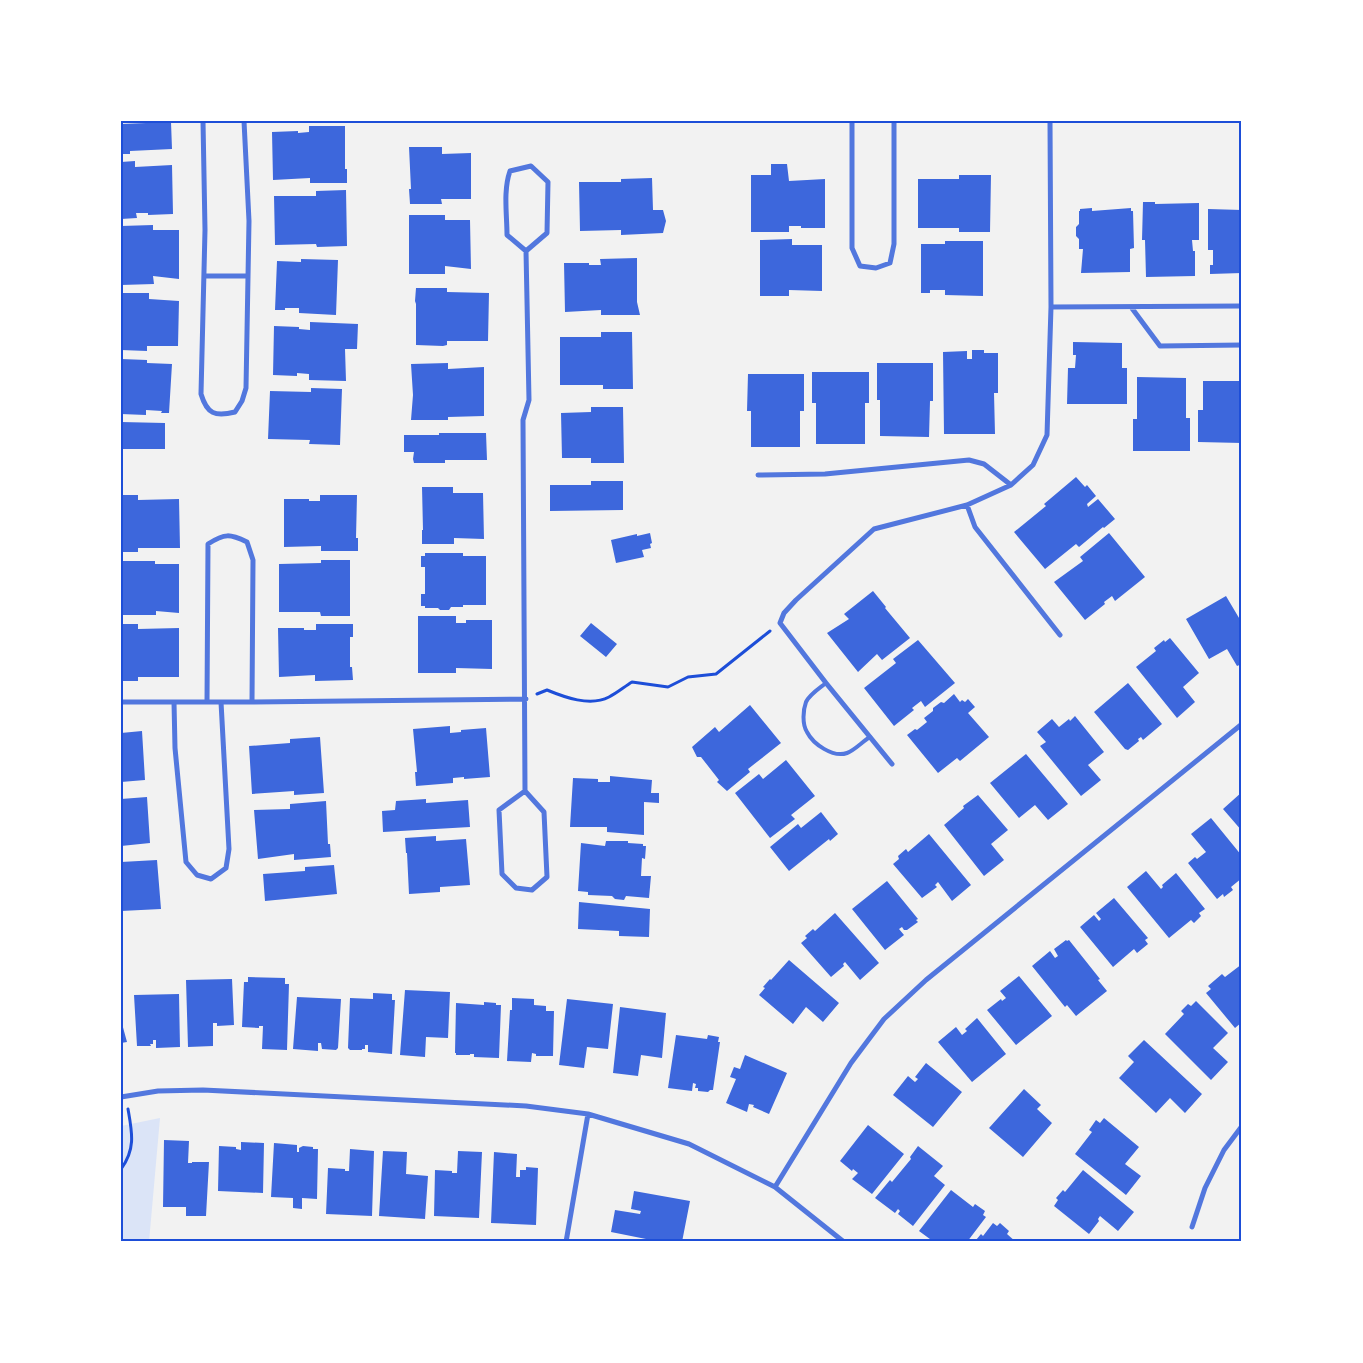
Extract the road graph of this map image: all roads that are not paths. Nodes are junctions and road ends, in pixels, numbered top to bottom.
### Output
1 (203, 121) edge
2 (244, 121) edge
3 (852, 121) edge
4 (894, 121) edge
5 (1050, 121) edge
6 (526, 251) junction
7 (204, 276) junction
8 (248, 276) junction
9 (1242, 306) edge
10 (1051, 307) junction
11 (1131, 307) junction
12 (1242, 345) edge
13 (758, 475) dead end
14 (1011, 485) junction
15 (968, 505) junction
16 (1060, 635) dead end
17 (826, 683) junction
18 (526, 699) junction
19 (121, 702) edge
20 (174, 702) junction
21 (206, 702) junction
22 (221, 702) junction
23 (252, 702) junction
24 (1242, 724) edge
25 (870, 736) junction
26 (892, 764) dead end
27 (525, 792) junction
28 (123, 1097) edge
29 (588, 1114) junction
30 (1242, 1126) edge
31 (775, 1187) junction
32 (1192, 1227) dead end
33 (566, 1242) edge
34 (844, 1242) edge

1 - 7 street
2 - 8 street
3 - 4 street
5 - 10 street
6 - 6 street
6 - 18 street
7 - 8 street
7 - 8 street
9 - 11 street
10 - 11 street
10 - 14 street
11 - 12 street
13 - 14 street
14 - 15 street
15 - 16 street
15 - 17 street
17 - 25 street
17 - 25 lane
18 - 23 street
18 - 27 street
19 - 20 street
20 - 21 street
20 - 22 street
21 - 22 street
21 - 23 street
22 - 23 street
24 - 31 street
25 - 26 street
27 - 27 street
28 - 29 street
29 - 31 street
29 - 33 street
30 - 32 street
31 - 34 street

